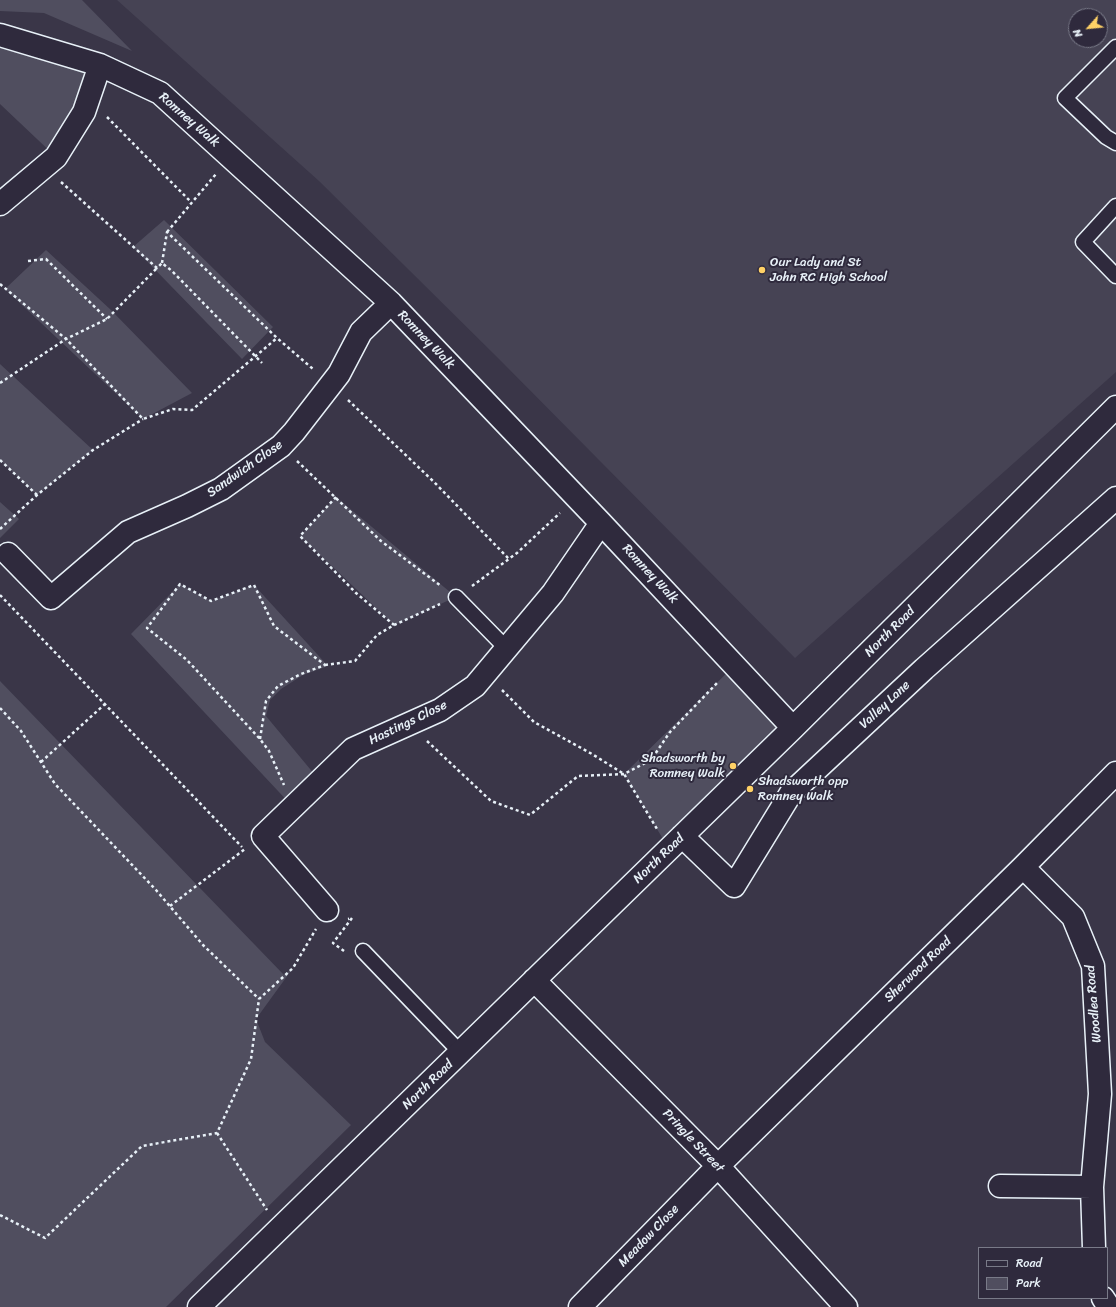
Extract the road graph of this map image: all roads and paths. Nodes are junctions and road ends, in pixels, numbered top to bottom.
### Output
1 (0, 35) edge
2 (1116, 47) edge
3 (100, 65) junction
4 (89, 98) junction
5 (1116, 143) edge
6 (230, 157) junction
7 (44, 167) junction
8 (191, 202) junction
9 (0, 204) edge
10 (1116, 206) edge
11 (167, 232) junction
12 (28, 261) dead end
13 (162, 263) junction
14 (157, 268) junction
15 (1116, 276) edge
16 (0, 284) edge
17 (391, 304) junction
18 (107, 319) junction
19 (66, 338) junction
20 (277, 338) junction
21 (255, 357) junction
22 (262, 363) dead end
23 (0, 383) edge
24 (332, 384) junction
25 (1116, 408) edge
26 (143, 419) junction
27 (281, 446) junction
28 (0, 460) edge
29 (37, 495) junction
30 (336, 497) junction
31 (577, 497) junction
32 (1116, 498) edge
33 (601, 523) junction
34 (0, 530) edge
35 (8, 554) dead end
36 (509, 559) junction
37 (0, 595) edge
38 (456, 597) junction
39 (394, 625) junction
40 (507, 649) junction
41 (325, 665) junction
42 (735, 665) junction
43 (497, 685) dead end
44 (105, 704) junction
45 (0, 708) edge
46 (409, 724) junction
47 (793, 728) junction
48 (260, 738) junction
49 (41, 762) junction
50 (1116, 773) edge
51 (624, 774) junction
52 (293, 807) junction
53 (264, 836) junction
54 (676, 843) junction
55 (244, 850) junction
56 (1023, 867) junction
57 (170, 906) junction
58 (331, 919) junction
59 (315, 931) junction
60 (363, 951) joint
61 (534, 980) junction
62 (259, 999) junction
63 (461, 1053) junction
64 (1108, 1094) edge
65 (217, 1133) junction
66 (718, 1166) junction
67 (1000, 1186) dead end
68 (1092, 1188) junction
69 (0, 1215) edge
70 (280, 1229) junction
71 (1094, 1247) edge
72 (199, 1307) edge
73 (580, 1307) edge
74 (846, 1307) edge

1 - 3 street, Romney Walk
2 - 5 lane
3 - 4 street
3 - 6 street, Romney Walk
4 - 7 street
4 - 8 path
6 - 8 path
6 - 17 street, Romney Walk
7 - 9 street
7 - 14 path
8 - 11 path
10 - 15 lane
11 - 13 path
11 - 20 path
12 - 18 path
13 - 14 path
13 - 21 path
14 - 18 path
16 - 19 path
17 - 24 street, Sandwich Close
17 - 31 street, Romney Walk
18 - 19 path
19 - 23 path
19 - 26 path
20 - 21 path
20 - 24 path
21 - 22 path
21 - 26 path
24 - 27 street, Sandwich Close
24 - 36 path
25 - 47 street, North Road
26 - 29 path
27 - 30 path
27 - 35 street, Sandwich Close
28 - 29 path
29 - 34 path
30 - 38 path
30 - 39 path
31 - 33 street, Romney Walk
31 - 36 path
32 - 54 street, Valley Lane
33 - 40 street, Hastings Close
33 - 42 street, Romney Walk
36 - 38 path
37 - 44 path
38 - 39 path
38 - 40 lane
39 - 41 path
40 - 46 street, Hastings Close
41 - 48 path
41 - 48 path
42 - 47 street, Romney Walk
42 - 51 path
43 - 51 path
44 - 49 path
44 - 55 path
45 - 49 path
46 - 51 path
46 - 52 street, Hastings Close
47 - 54 street, North Road
48 - 52 path
49 - 57 path
50 - 56 street, Sherwood Road
51 - 54 path
52 - 53 street, Hastings Close
53 - 55 path
53 - 58 street
54 - 61 street, North Road
55 - 57 path
56 - 64 street, Woodlea Road
56 - 66 street, Sherwood Road
57 - 62 path
58 - 59 path
58 - 59 path
58 - 60 path
59 - 62 path
60 - 63 lane
61 - 63 street, North Road
61 - 66 street, Pringle Street
62 - 65 path
63 - 70 street, North Road
64 - 68 street, Woodlea Road
65 - 69 path
65 - 70 path
66 - 73 street, Meadow Close
66 - 74 street, Pringle Street
67 - 68 street
68 - 71 street, Woodlea Road
70 - 72 street, North Road

